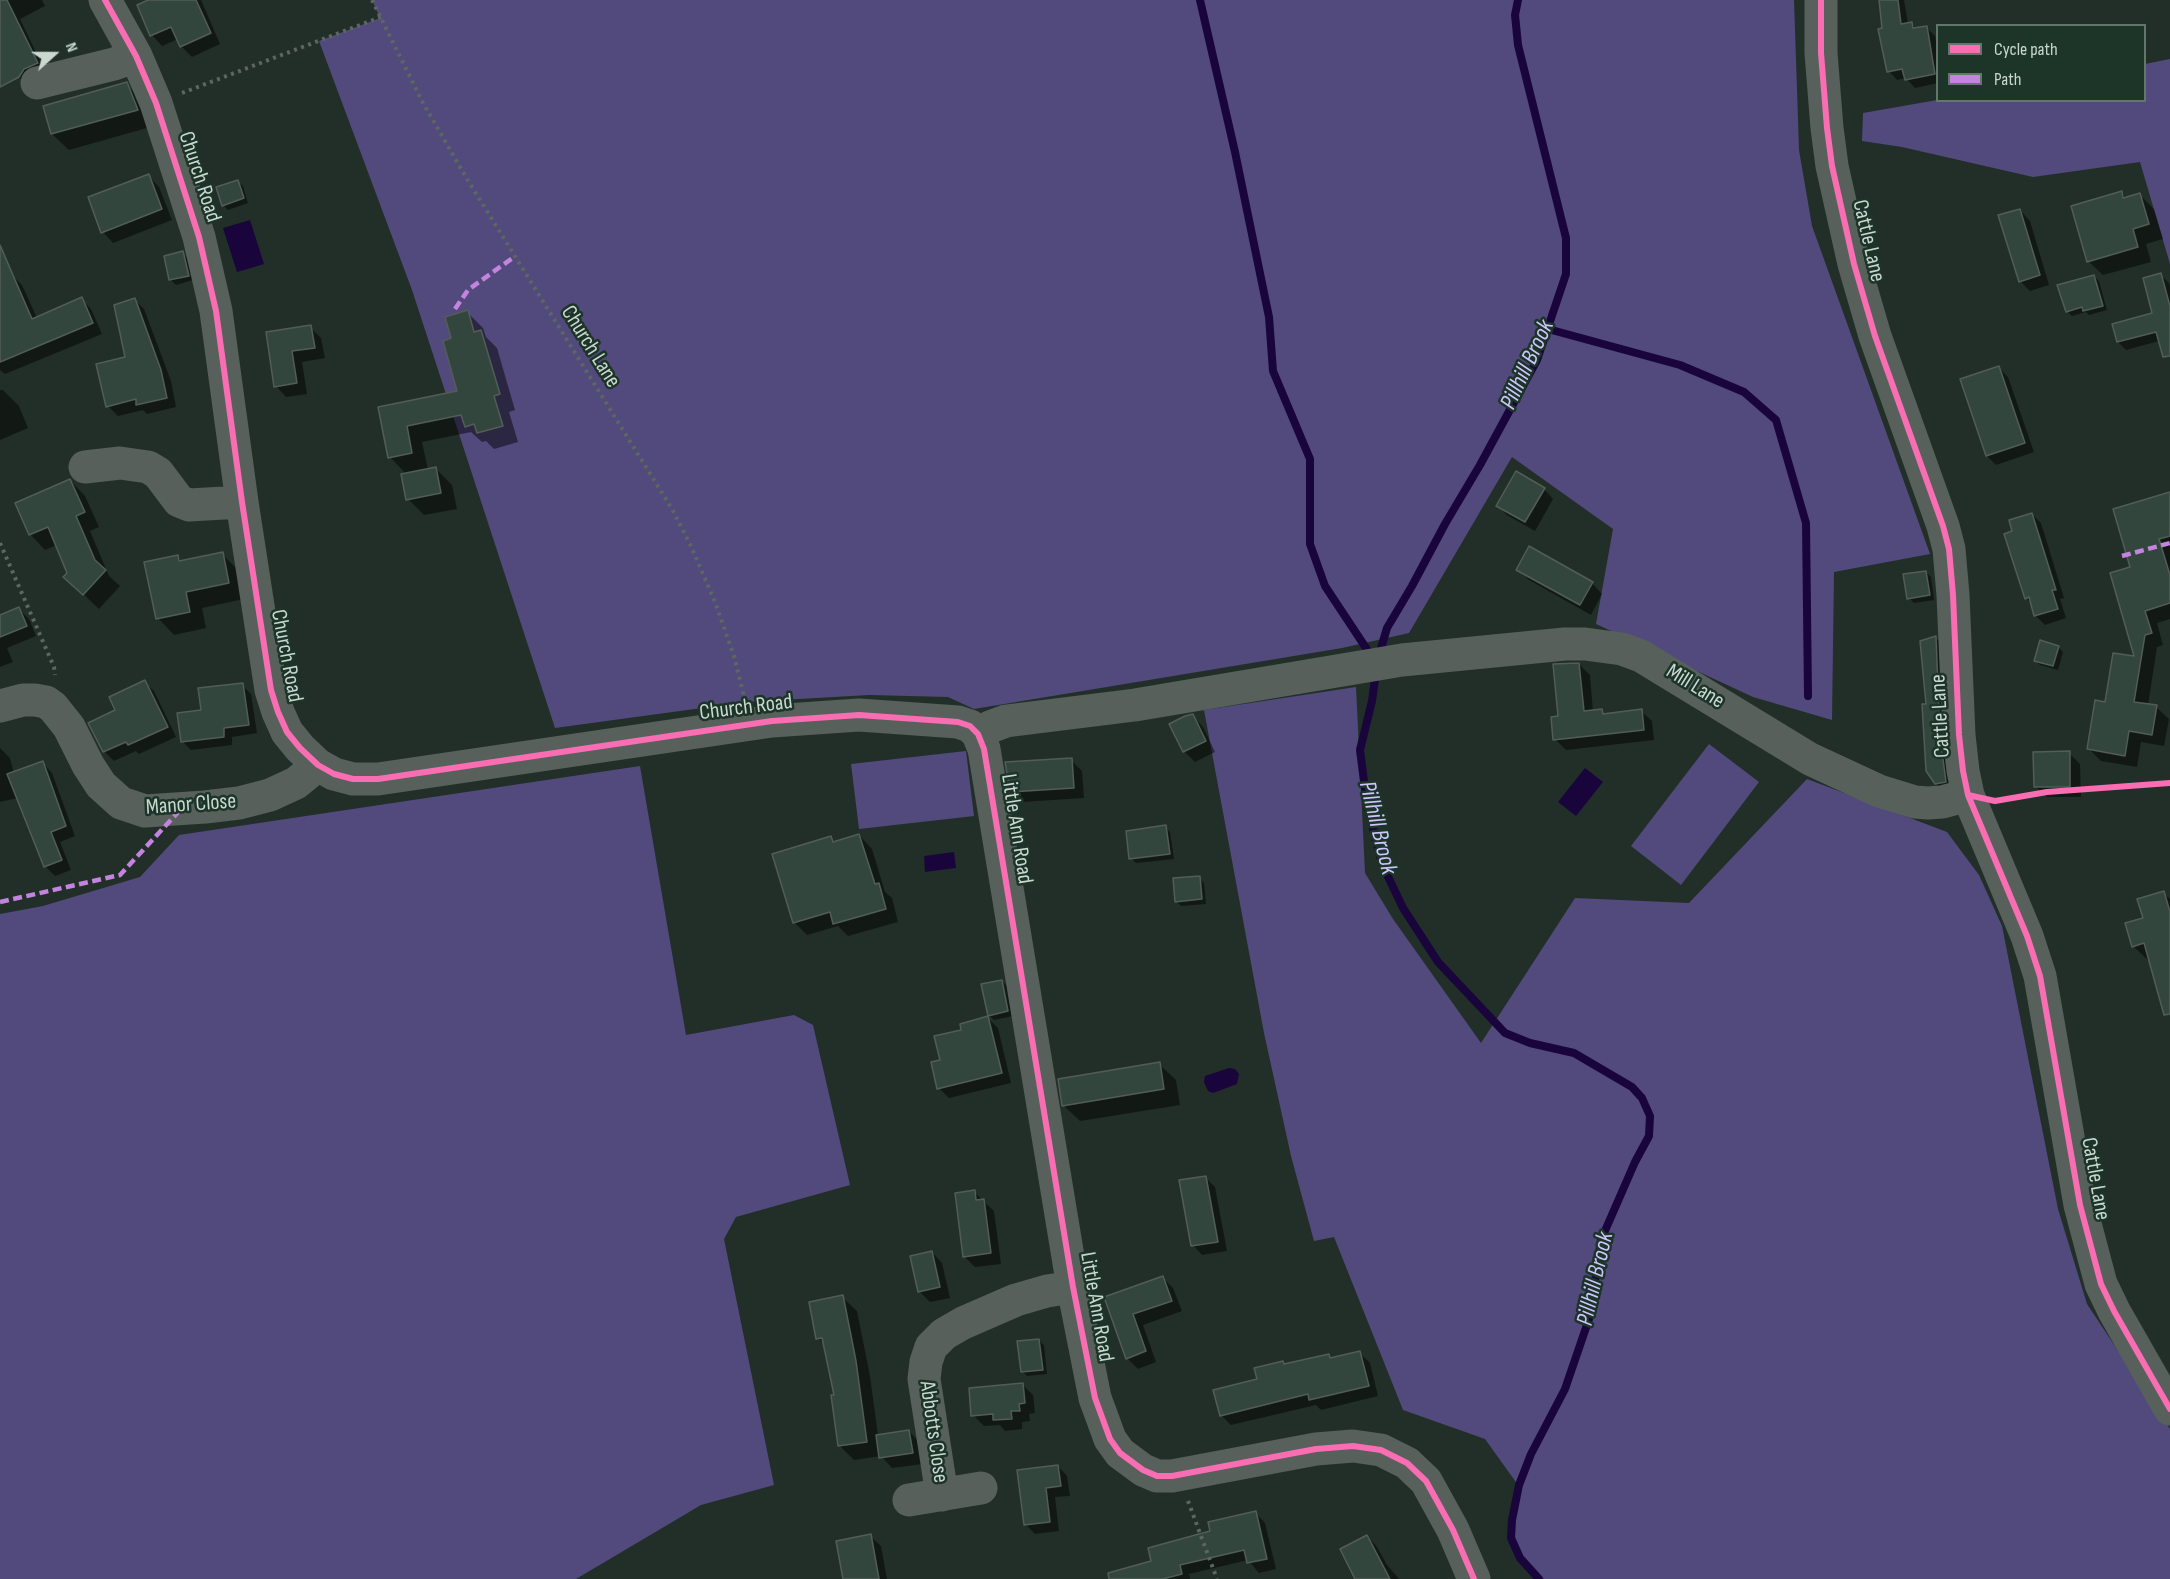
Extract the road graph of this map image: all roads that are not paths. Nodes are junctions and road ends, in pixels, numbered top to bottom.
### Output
1 (105, 0) edge
2 (1821, 0) edge
3 (136, 56) junction
4 (37, 83) dead end
5 (85, 467) dead end
6 (242, 502) junction
7 (0, 706) edge
8 (978, 734) junction
9 (318, 765) junction
10 (1968, 795) junction
11 (1073, 1287) junction
12 (2170, 1409) edge
13 (981, 1488) dead end
14 (942, 1495) junction
15 (909, 1500) dead end
16 (1474, 1579) edge

1 - 3 street, Church Road
2 - 10 street, Cattle Lane
3 - 4 street
3 - 6 street, Church Road
5 - 6 street
6 - 9 street, Church Road
7 - 9 street, Manor Close
8 - 9 street, Church Road
8 - 10 street, Mill Lane
8 - 11 street, Little Ann Road
10 - 12 street, Cattle Lane
11 - 14 street, Abbotts Close
11 - 16 street, Little Ann Road
13 - 14 street, Abbotts Close
14 - 15 street, Abbotts Close

